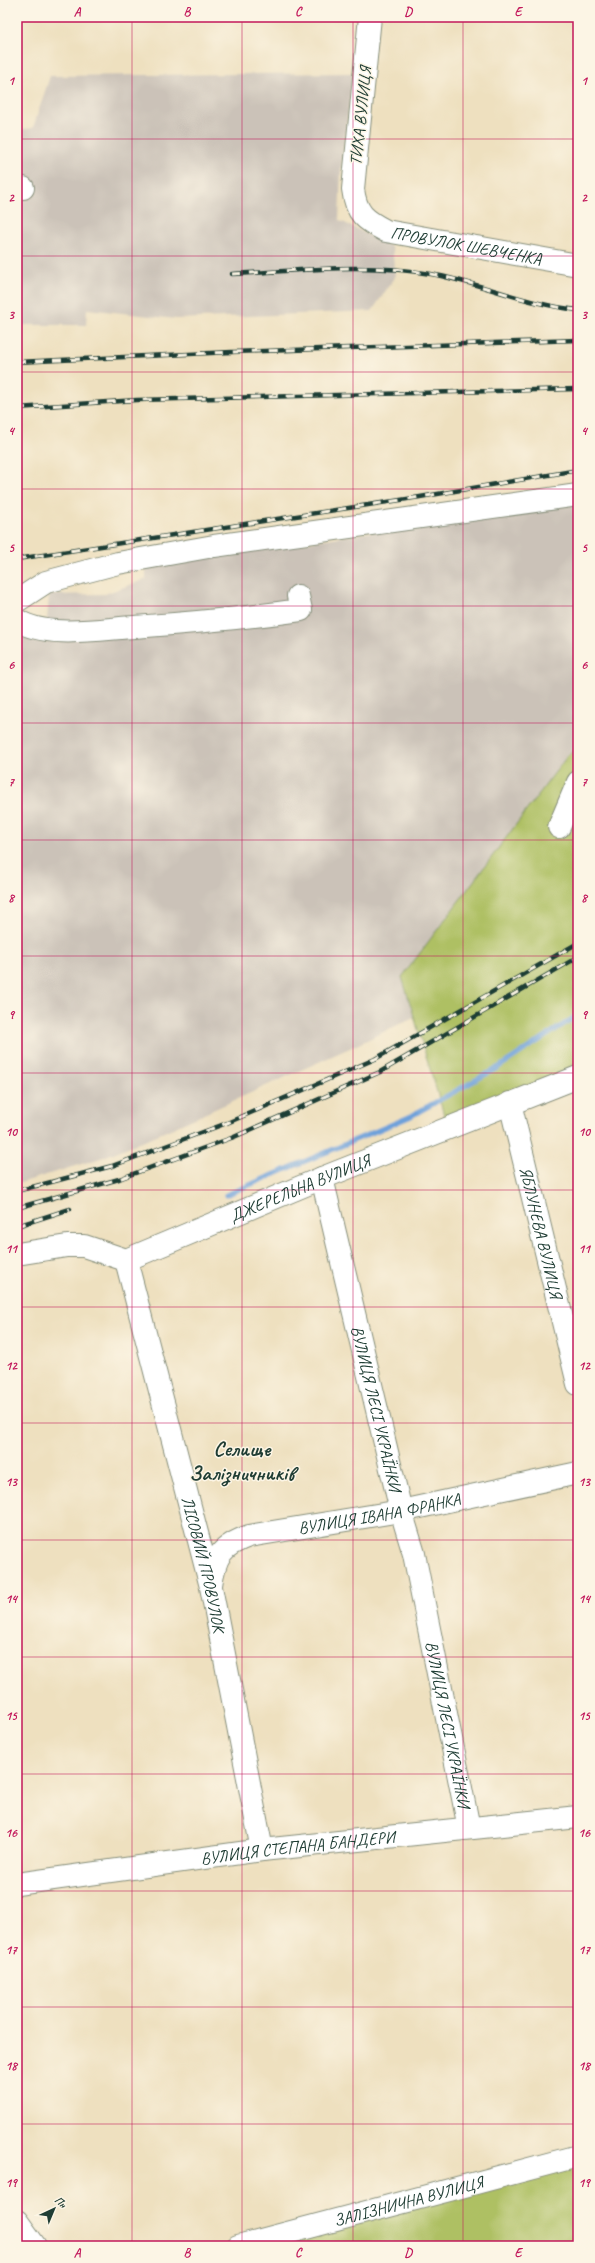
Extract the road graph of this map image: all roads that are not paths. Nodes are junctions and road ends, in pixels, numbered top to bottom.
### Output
1 (370, 17) edge
2 (360, 213) joint
3 (578, 265) edge
4 (578, 495) edge
5 (298, 596) dead end
6 (17, 601) edge
7 (17, 620) edge
8 (578, 782) edge
9 (559, 827) dead end
10 (578, 1077) edge
11 (510, 1103) junction
12 (322, 1178) junction
13 (17, 1254) edge
14 (126, 1260) junction
15 (578, 1384) edge
16 (578, 1473) edge
17 (401, 1511) junction
18 (210, 1587) junction
19 (578, 1817) edge
20 (469, 1828) junction
21 (262, 1850) junction
22 (17, 1884) edge
23 (578, 2156) edge
24 (17, 2222) edge
25 (34, 2246) edge
26 (238, 2246) edge

1 - 2 street, ТИХА ВУЛИЦЯ
2 - 3 street, ПРОВУЛОК ШЕВЧЕНКА
4 - 6 street
5 - 7 street
8 - 9 street
10 - 11 street, ДЖЕРЕЛЬНА ВУЛИЦЯ
11 - 12 street, ДЖЕРЕЛЬНА ВУЛИЦЯ
11 - 15 street, ЯБЛУНЕВА ВУЛИЦЯ
12 - 14 street, ДЖЕРЕЛЬНА ВУЛИЦЯ
12 - 17 street, ВУЛИЦЯ ЛЕСІ УКРАЇНКИ
13 - 14 street
14 - 18 street, ЛІСОВИЙ ПРОВУЛОК
16 - 17 street, ВУЛИЦЯ ІВАНА ФРАНКА
17 - 18 street, ВУЛИЦЯ ІВАНА ФРАНКА
17 - 20 street, ВУЛИЦЯ ЛЕСІ УКРАЇНКИ
18 - 21 street, ЛІСОВИЙ ПРОВУЛОК
19 - 20 street, ВУЛИЦЯ СТЕПАНА БАНДЕРИ
20 - 21 street, ВУЛИЦЯ СТЕПАНА БАНДЕРИ
21 - 22 street, ВУЛИЦЯ СТЕПАНА БАНДЕРИ
23 - 26 street, ЗАЛІЗНИЧНА ВУЛИЦЯ
24 - 25 street

